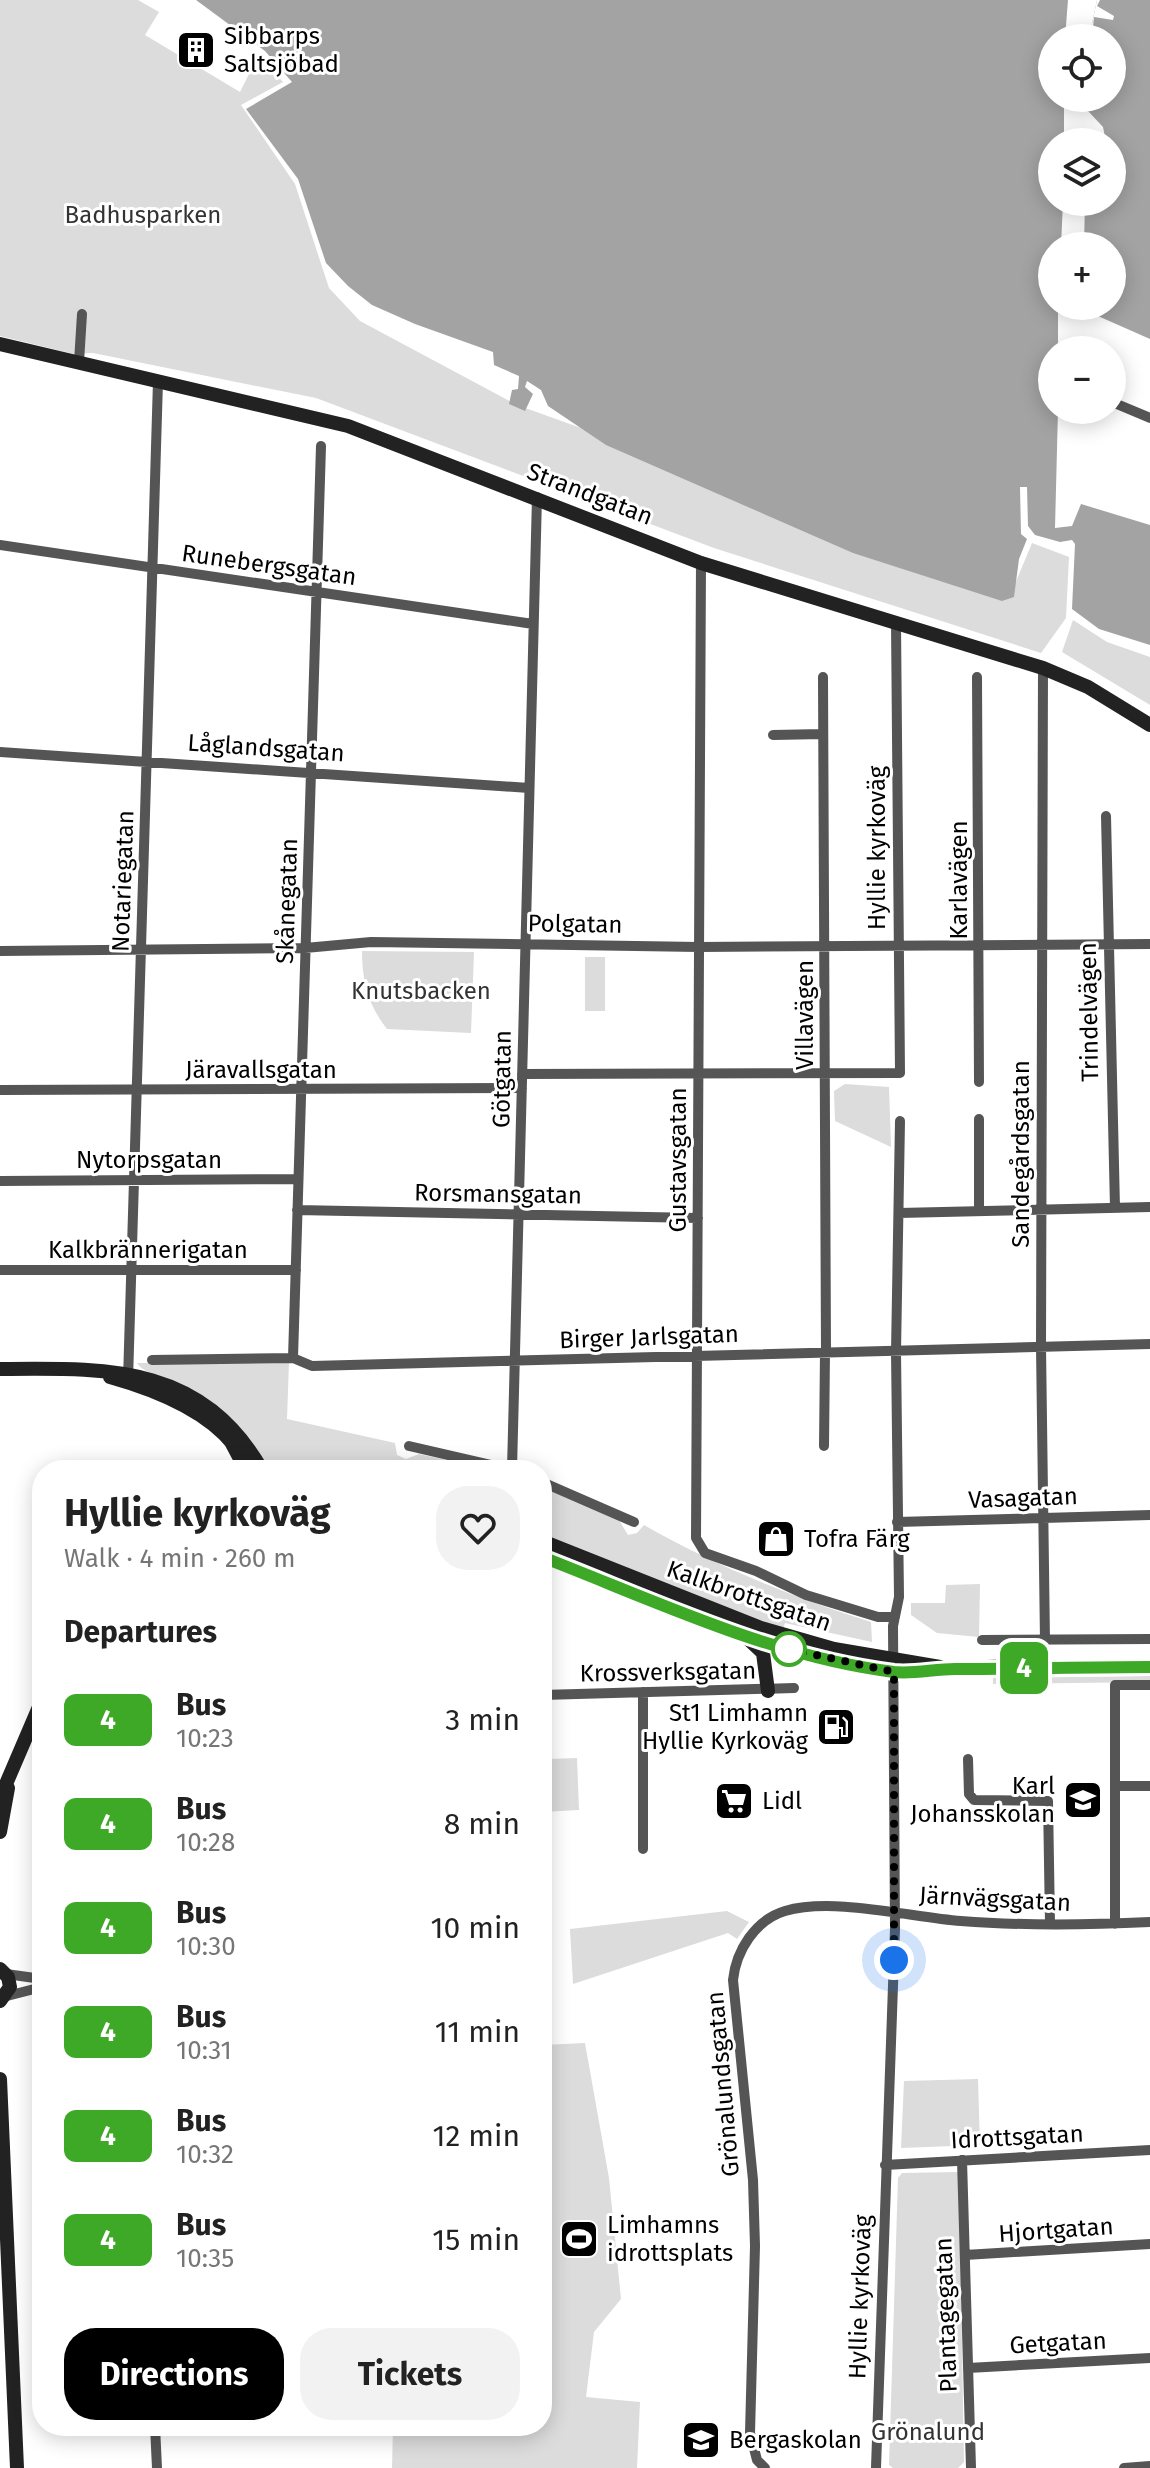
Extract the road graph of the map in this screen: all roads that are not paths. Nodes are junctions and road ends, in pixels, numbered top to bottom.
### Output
1 (82, 314) dead end
2 (0, 344) edge
3 (79, 362) junction
4 (158, 381) junction
5 (1126, 408) edge
6 (1150, 418) edge
7 (321, 446) dead end
8 (537, 497) junction
9 (0, 545) edge
10 (701, 563) junction
11 (152, 568) junction
12 (316, 591) junction
13 (896, 623) junction
14 (533, 624) junction
15 (1043, 668) junction
16 (823, 677) dead end
17 (977, 677) dead end
18 (1150, 725) edge
19 (823, 734) junction
20 (773, 735) dead end
21 (0, 752) edge
22 (147, 760) junction
23 (311, 772) junction
24 (529, 788) junction
25 (1106, 816) dead end
26 (525, 943) junction
27 (1108, 944) junction
28 (1150, 944) edge
29 (979, 945) junction
30 (1041, 945) junction
31 (824, 946) junction
32 (898, 946) junction
33 (699, 947) junction
34 (305, 948) junction
35 (141, 950) junction
36 (0, 951) edge
37 (522, 1074) junction
38 (825, 1075) junction
39 (699, 1076) junction
40 (979, 1082) dead end
41 (522, 1088) junction
42 (0, 1090) edge
43 (301, 1090) junction
44 (137, 1091) junction
45 (979, 1119) dead end
46 (900, 1121) dead end
47 (298, 1179) junction
48 (0, 1181) edge
49 (135, 1181) junction
50 (1150, 1207) edge
51 (1115, 1208) junction
52 (297, 1210) junction
53 (1042, 1210) junction
54 (979, 1211) junction
55 (899, 1213) junction
56 (518, 1214) junction
57 (698, 1218) junction
58 (132, 1269) junction
59 (0, 1270) edge
60 (296, 1270) junction
61 (1150, 1344) edge
62 (1041, 1347) junction
63 (826, 1352) junction
64 (896, 1352) junction
65 (697, 1356) junction
66 (293, 1358) junction
67 (152, 1360) dead end
68 (514, 1361) junction
69 (0, 1369) edge
70 (128, 1377) junction
71 (409, 1446) dead end
72 (824, 1446) dead end
73 (249, 1460) edge
74 (252, 1460) edge
75 (470, 1460) edge
76 (513, 1460) edge
77 (552, 1486) edge
78 (1150, 1515) edge
79 (1042, 1517) junction
80 (634, 1522) dead end
81 (897, 1522) junction
82 (552, 1545) edge
83 (552, 1562) edge
84 (895, 1617) junction
85 (743, 1634) junction
86 (1150, 1639) edge
87 (982, 1640) dead end
88 (1045, 1641) junction
89 (894, 1665) junction
90 (1150, 1667) edge
91 (1150, 1685) edge
92 (794, 1688) dead end
93 (768, 1691) junction
94 (643, 1692) junction
95 (552, 1695) edge
96 (32, 1720) edge
97 (20, 1745) junction
98 (968, 1759) dead end
99 (1115, 1786) junction
100 (1150, 1786) edge
101 (0, 1798) edge
102 (0, 1832) edge
103 (643, 1849) dead end
104 (895, 1912) junction
105 (1150, 1922) edge
106 (1050, 1924) junction
107 (1115, 1924) junction
108 (750, 1936) joint
109 (2, 1969) edge
110 (32, 1976) edge
111 (32, 1990) edge
112 (2, 2001) edge
113 (0, 2079) edge
114 (1150, 2150) edge
115 (962, 2160) junction
116 (885, 2165) junction
117 (0, 2166) edge
118 (1150, 2244) edge
119 (965, 2255) junction
120 (3, 2276) edge
121 (12, 2312) junction
122 (1150, 2358) edge
123 (968, 2368) junction
124 (155, 2436) edge
125 (1150, 2466) edge
126 (17, 2468) edge
127 (157, 2468) edge
128 (765, 2468) edge
129 (876, 2468) edge
130 (971, 2468) edge
131 (1124, 2468) edge

1 - 3 street
2 - 3 main road, Strandgatan
3 - 4 main road, Strandgatan
4 - 8 main road, Strandgatan
4 - 11 street, Notariegatan
5 - 6 street
7 - 12 street, Skånegatan
8 - 10 main road, Strandgatan
8 - 14 street, Götgatan
9 - 11 street, Runebergsgatan
10 - 13 main road, Strandgatan
10 - 33 street, Gustavsgatan
11 - 12 street, Runebergsgatan
11 - 22 street, Notariegatan
12 - 14 street, Runebergsgatan
12 - 23 street, Skånegatan
13 - 15 main road, Strandgatan
13 - 32 street, Hyllie kyrkoväg
14 - 24 street, Götgatan
15 - 18 main road, Strandgatan
15 - 30 street, Sandegårdsgatan
16 - 19 street, Villavägen
17 - 29 street, Karlavägen
19 - 20 street
19 - 31 street, Villavägen
21 - 22 street, Låglandsgatan
22 - 23 street, Låglandsgatan
22 - 35 street, Notariegatan
23 - 24 street, Låglandsgatan
23 - 34 street, Skånegatan
24 - 26 street, Götgatan
25 - 27 street, Trindelvägen
26 - 33 street, Polgatan
26 - 34 street, Polgatan
26 - 37 street, Götgatan
27 - 28 street, Polgatan
27 - 30 street, Polgatan
27 - 51 street, Trindelvägen
29 - 30 street, Polgatan
29 - 32 street, Polgatan
29 - 40 street, Karlavägen
30 - 53 street, Sandegårdsgatan
31 - 32 street, Polgatan
31 - 33 street, Polgatan
31 - 38 street, Villavägen
32 - 38 street, Hyllie kyrkoväg
33 - 39 street, Gustavsgatan
34 - 35 street, Polgatan
34 - 43 street, Skånegatan
35 - 36 street, Polgatan
35 - 44 street, Notariegatan
37 - 39 street
37 - 41 street, Götgatan
38 - 39 street
38 - 63 street, Villavägen
39 - 57 street, Gustavsgatan
41 - 43 street, Järavallsgatan
41 - 56 street, Götgatan
42 - 44 street, Järavallsgatan
43 - 44 street, Järavallsgatan
43 - 47 street, Skånegatan
44 - 49 street, Notariegatan
45 - 54 street
46 - 55 street, Hyllie kyrkoväg
47 - 49 street, Nytorpsgatan
47 - 52 street, Skånegatan
48 - 49 street, Nytorpsgatan
49 - 58 street, Notariegatan
50 - 51 street
51 - 53 street
52 - 56 street, Rorsmansgatan
52 - 60 street, Skånegatan
53 - 54 street
53 - 62 street, Sandegårdsgatan
54 - 55 street
55 - 64 street, Hyllie kyrkoväg
56 - 57 street, Rorsmansgatan
56 - 68 street, Götgatan
57 - 65 street, Gustavsgatan
58 - 59 street, Kalkbrännerigatan
58 - 60 street, Kalkbrännerigatan
58 - 70 street, Notariegatan
60 - 66 street, Skånegatan
61 - 62 street, Birger Jarlsgatan
62 - 64 street, Birger Jarlsgatan
62 - 79 street, Sandegårdsgatan
63 - 64 street, Birger Jarlsgatan
63 - 65 street, Birger Jarlsgatan
63 - 72 street, Villavägen
64 - 81 street, Hyllie kyrkoväg
65 - 68 street, Birger Jarlsgatan
65 - 84 street, Gustavsgatan
66 - 67 street, Birger Jarlsgatan
66 - 68 street, Birger Jarlsgatan
68 - 76 street, Götgatan
69 - 70 main road
70 - 73 main road
70 - 74 main road
71 - 75 street, Götgatan
77 - 80 street
78 - 79 street, Vasagatan
79 - 81 street, Vasagatan
79 - 88 street, Sandegårdsgatan
81 - 84 street, Hyllie kyrkoväg
82 - 89 main road, Kalkbrottsgatan
83 - 85 main road, Kalkbrottsgatan
84 - 89 street, Hyllie kyrkoväg
85 - 89 main road, Kalkbrottsgatan
85 - 93 main road
86 - 88 street
87 - 88 street
89 - 90 main road, Kalkbrottsgatan
89 - 104 street, Hyllie kyrkoväg
91 - 99 street
92 - 93 street, Krossverksgatan
93 - 94 street, Krossverksgatan
94 - 95 street, Krossverksgatan
94 - 103 street
96 - 97 main road
97 - 101 main road
97 - 102 main road
98 - 106 street
99 - 100 street
99 - 107 street
104 - 106 street, Järnvägsgatan
104 - 108 street, Järnvägsgatan
104 - 116 street, Hyllie kyrkoväg
105 - 107 street, Järnvägsgatan
106 - 107 street, Järnvägsgatan
108 - 128 street, Grönalundsgatan
109 - 110 street
109 - 112 main road
111 - 112 street
113 - 121 main road
114 - 115 street, Idrottsgatan
115 - 116 street, Idrottsgatan
115 - 119 street, Plantagegatan
116 - 129 street, Hyllie kyrkoväg
117 - 120 main road
118 - 119 street, Hjortgatan
119 - 123 street, Plantagegatan
120 - 121 main road
121 - 126 main road
122 - 123 street, Getgatan
123 - 130 street, Plantagegatan
124 - 127 street
125 - 131 street

